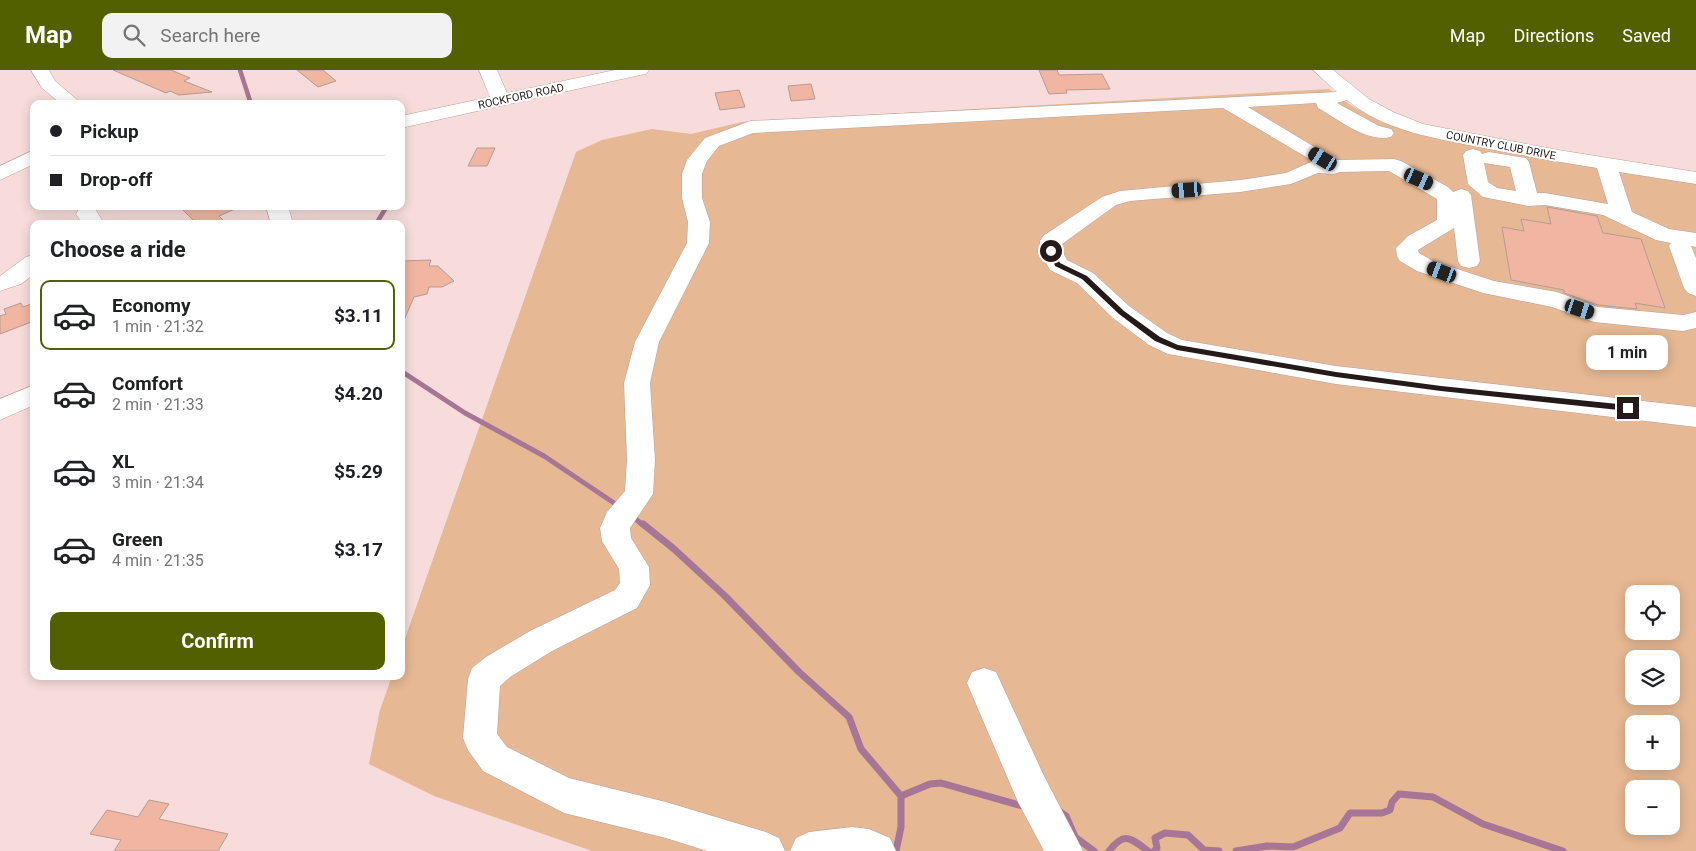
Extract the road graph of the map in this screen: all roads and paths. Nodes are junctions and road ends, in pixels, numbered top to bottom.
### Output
1 (40, 70) edge
2 (488, 70) edge
3 (640, 70) edge
4 (1322, 70) edge
5 (1351, 95) junction
6 (1326, 99) junction
7 (68, 100) edge
8 (500, 100) junction
9 (1228, 103) junction
10 (405, 121) edge
11 (1466, 149) junction
12 (30, 158) edge
13 (1606, 164) junction
14 (1333, 168) junction
15 (0, 174) edge
16 (1696, 178) edge
17 (1528, 200) junction
18 (1622, 216) junction
19 (1684, 243) edge
20 (1469, 261) dead end
21 (30, 265) edge
22 (0, 284) edge
23 (1696, 288) edge
24 (1696, 320) edge
25 (30, 396) edge
26 (0, 410) edge
27 (1696, 417) edge
28 (984, 683) dead end
29 (1058, 841) edge
30 (766, 851) edge
31 (809, 851) edge
32 (877, 851) edge

1 - 7 street
2 - 8 street
3 - 8 street, ROCKFORD ROAD
4 - 5 street, COUNTRY CLUB DRIVE
5 - 6 street
5 - 11 street, COUNTRY CLUB DRIVE
6 - 9 street
6 - 11 street
8 - 10 street, ROCKFORD ROAD
9 - 14 street
9 - 30 street
11 - 13 street, COUNTRY CLUB DRIVE
11 - 17 street
11 - 17 street
11 - 20 street
12 - 15 street
13 - 16 street, COUNTRY CLUB DRIVE
13 - 18 street
14 - 24 street
14 - 27 street
17 - 18 street
18 - 19 street
19 - 23 street
21 - 22 street
25 - 26 street
28 - 29 street
31 - 32 street

